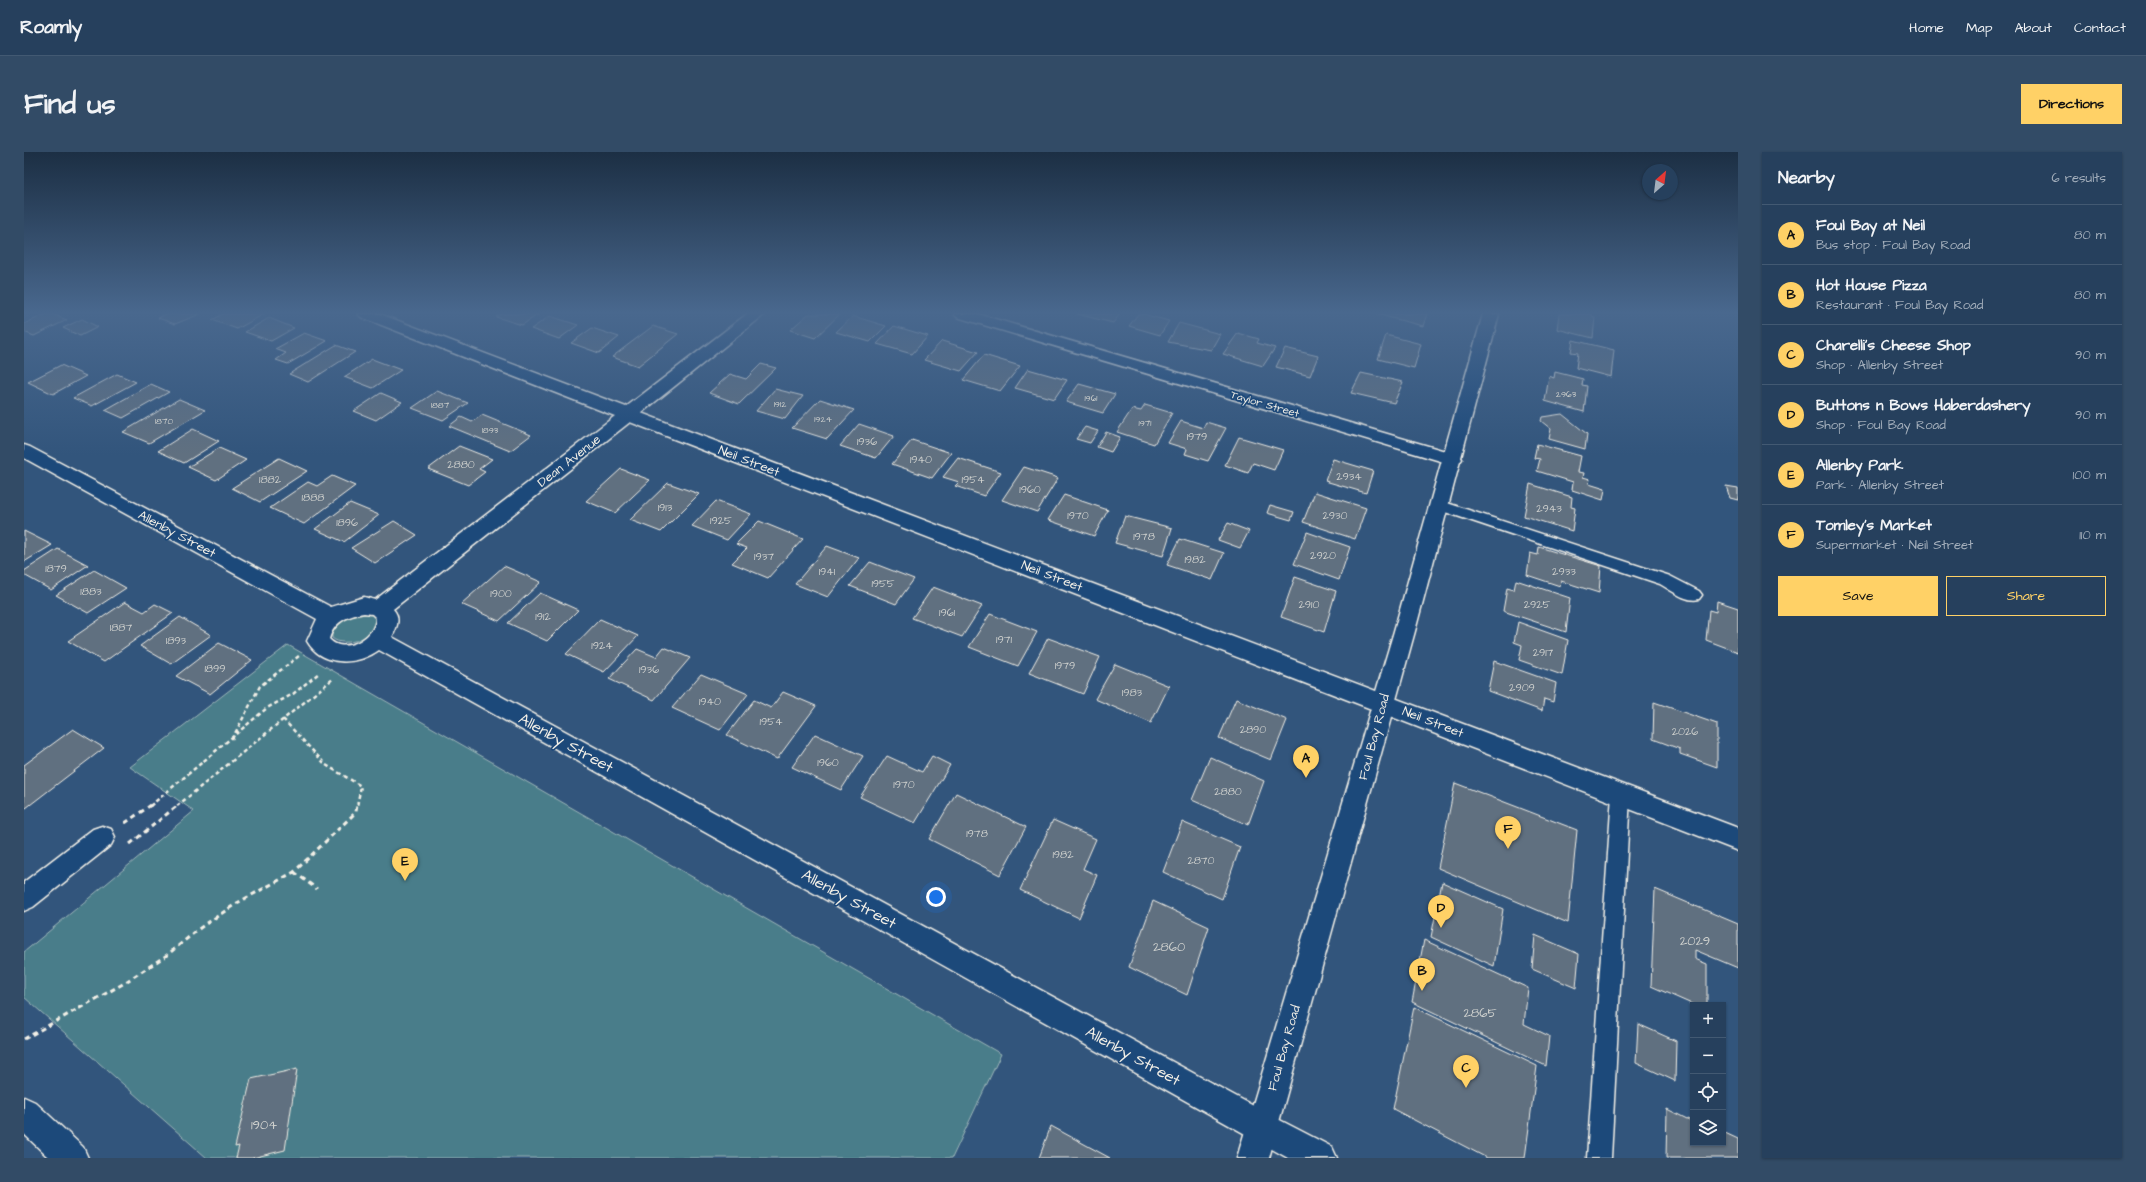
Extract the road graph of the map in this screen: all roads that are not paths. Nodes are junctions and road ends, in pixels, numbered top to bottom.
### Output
1 (488, 361) edge
2 (697, 361) edge
3 (1121, 361) edge
4 (1479, 361) edge
5 (628, 415) junction
6 (24, 451) edge
7 (1453, 459) junction
8 (1440, 506) junction
9 (1694, 595) dead end
10 (379, 608) junction
11 (330, 617) junction
12 (378, 640) junction
13 (1384, 703) junction
14 (1621, 795) junction
15 (102, 837) road end
16 (1738, 840) edge
17 (24, 898) edge
18 (24, 1113) edge
19 (1261, 1127) junction
20 (72, 1158) edge
21 (1252, 1158) edge
22 (1321, 1158) edge
23 (1599, 1158) edge

1 - 5 street, Neil Street
2 - 5 street, Dean Avenue
3 - 7 street, Taylor Street
4 - 7 street, Foul Bay Road
5 - 10 street, Dean Avenue
5 - 13 street, Neil Street
6 - 11 street, Allenby Street
7 - 8 street, Foul Bay Road
8 - 9 lane
8 - 13 street, Foul Bay Road
10 - 11 street
10 - 12 street
11 - 12 street
12 - 19 street, Allenby Street
13 - 14 street, Neil Street
13 - 19 street, Foul Bay Road
14 - 16 street, Neil Street
14 - 23 lane
15 - 17 street
18 - 20 street
19 - 21 street, Foul Bay Road
19 - 22 street, Allenby Street

